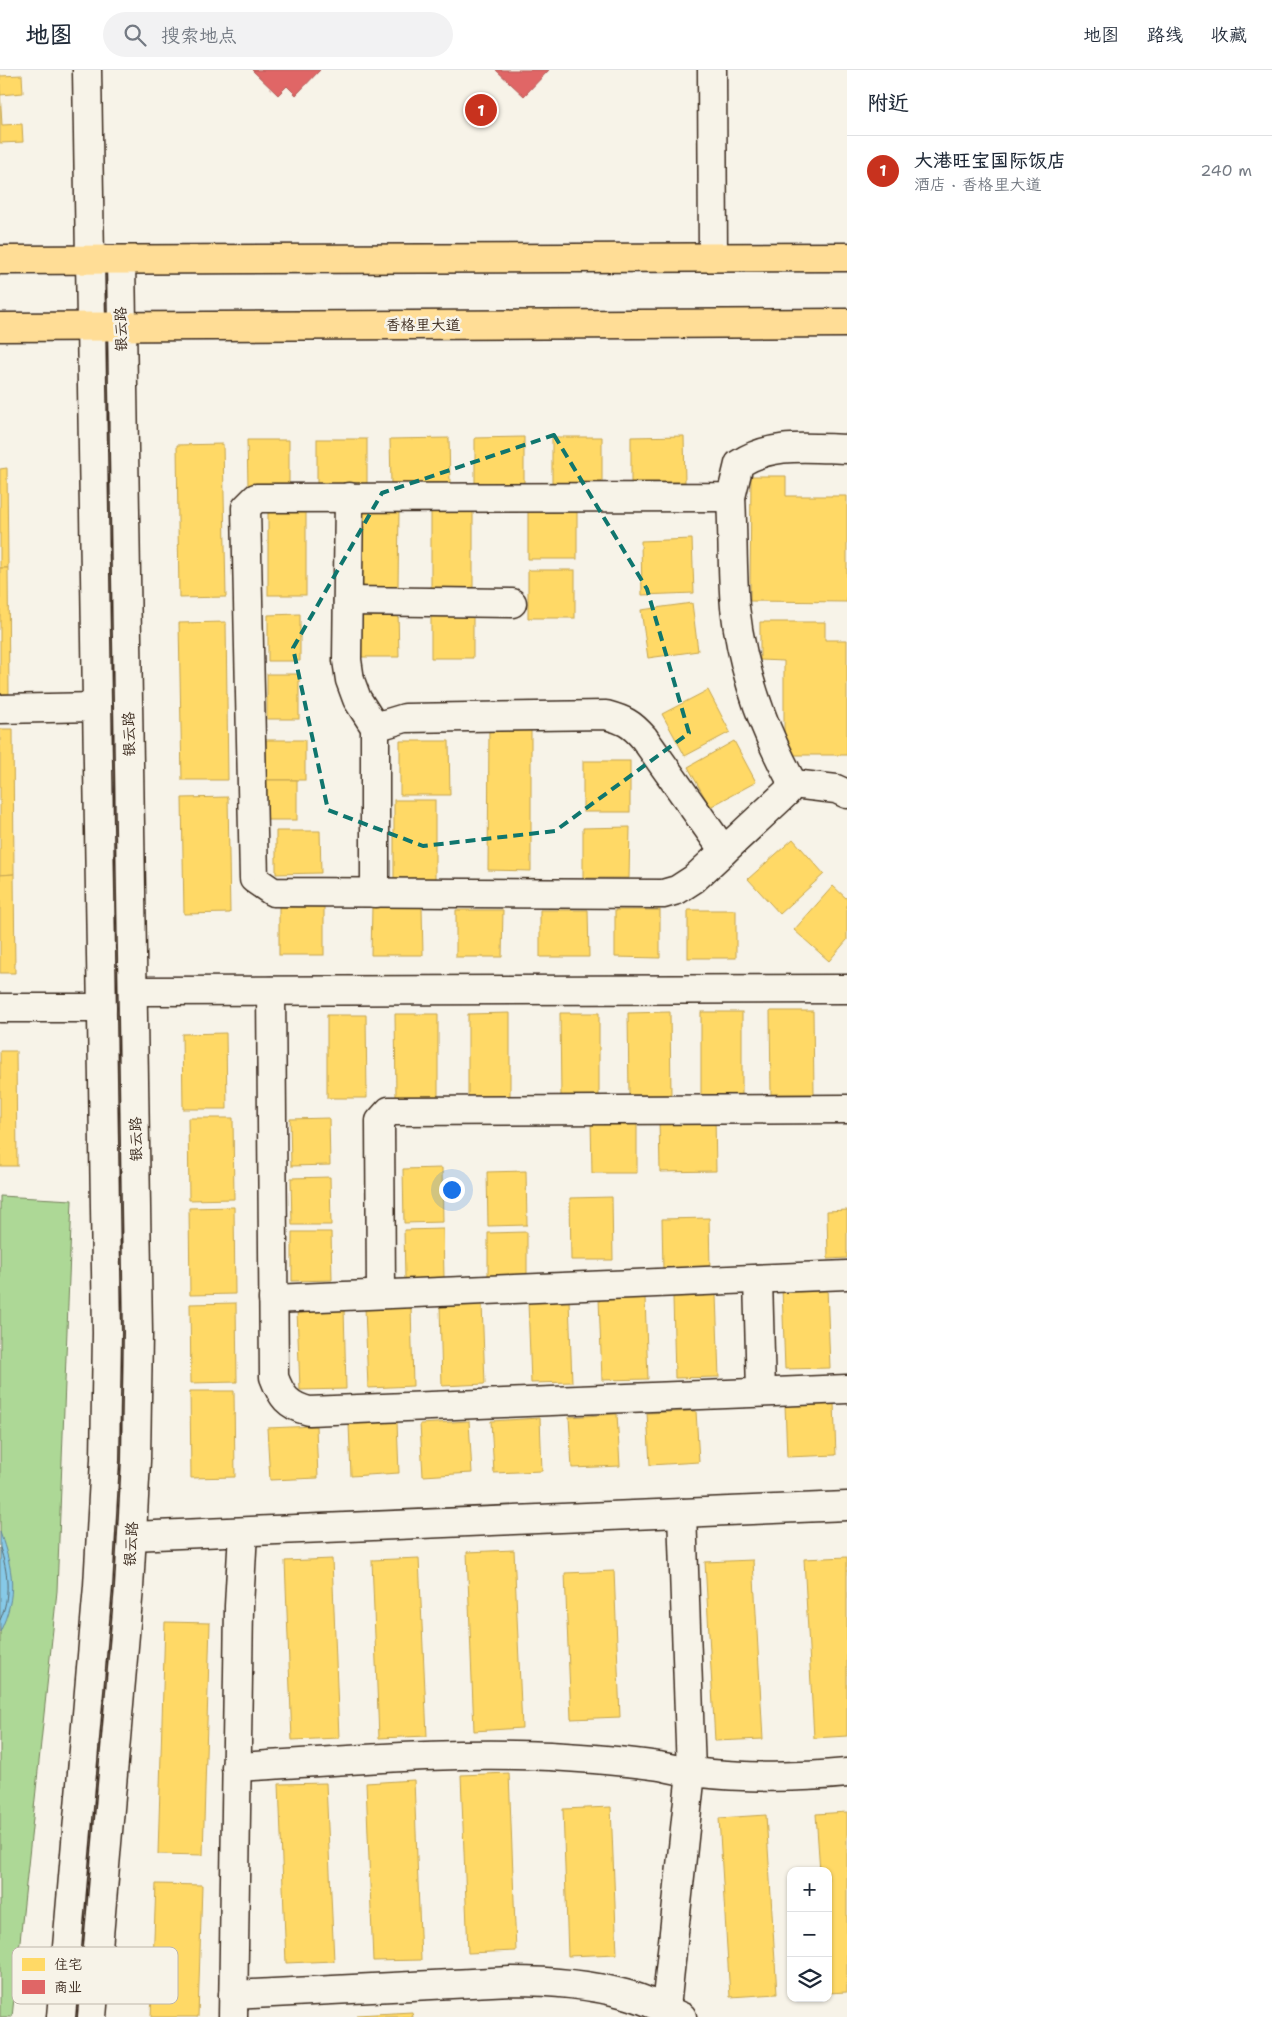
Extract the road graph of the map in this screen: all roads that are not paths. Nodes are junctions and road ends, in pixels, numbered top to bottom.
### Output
1 (87, 70) edge
2 (712, 70) edge
3 (847, 256) edge
4 (713, 257) junction
5 (0, 260) edge
6 (89, 260) junction
7 (120, 260) junction
8 (847, 323) edge
9 (121, 326) junction
10 (0, 327) edge
11 (90, 327) junction
12 (847, 449) edge
13 (349, 497) junction
14 (731, 497) junction
15 (348, 601) junction
16 (512, 603) dead end
17 (97, 707) junction
18 (0, 709) edge
19 (375, 728) junction
20 (793, 784) junction
21 (847, 794) edge
22 (724, 851) junction
23 (375, 893) junction
24 (847, 989) edge
25 (133, 991) junction
26 (271, 991) junction
27 (0, 1008) edge
28 (102, 1008) junction
29 (847, 1109) edge
30 (847, 1275) edge
31 (758, 1279) junction
32 (381, 1294) junction
33 (273, 1299) junction
34 (847, 1389) edge
35 (761, 1392) junction
36 (847, 1506) edge
37 (682, 1513) junction
38 (243, 1532) junction
39 (132, 1536) junction
40 (236, 1767) junction
41 (691, 1772) junction
42 (847, 1772) edge
43 (67, 1947) edge
44 (98, 1947) edge
45 (62, 2004) edge
46 (93, 2004) edge
47 (233, 2006) edge
48 (671, 2015) edge
49 (61, 2017) edge
50 (92, 2017) edge

1 - 6 street, 银云路
2 - 4 street
3 - 4 main road
4 - 7 main road
5 - 6 main road
6 - 7 main road
6 - 11 street, 银云路
7 - 9 street, 银云路
8 - 9 main road, 香格里大道
9 - 11 main road, 香格里大道
9 - 25 street, 银云路
10 - 11 main road, 香格里大道
11 - 17 street, 银云路
12 - 14 street
13 - 14 street
13 - 15 street
13 - 23 street
14 - 20 street
15 - 16 street
15 - 19 street
17 - 18 street
17 - 28 street, 银云路
19 - 22 street
19 - 23 street
20 - 21 street
20 - 22 street
22 - 23 street
24 - 26 street
25 - 26 street
25 - 39 street, 银云路
26 - 33 street
27 - 28 street
28 - 43 street, 银云路
29 - 32 street
30 - 31 street
31 - 32 street
31 - 35 street
32 - 33 street
33 - 35 street
34 - 35 street
36 - 37 street
37 - 38 street
37 - 41 street
38 - 39 street
38 - 40 street
39 - 44 street, 银云路
40 - 41 street
40 - 47 street
41 - 42 street
41 - 48 street
45 - 49 street, 银云路
46 - 50 street, 银云路
47 - 48 street

